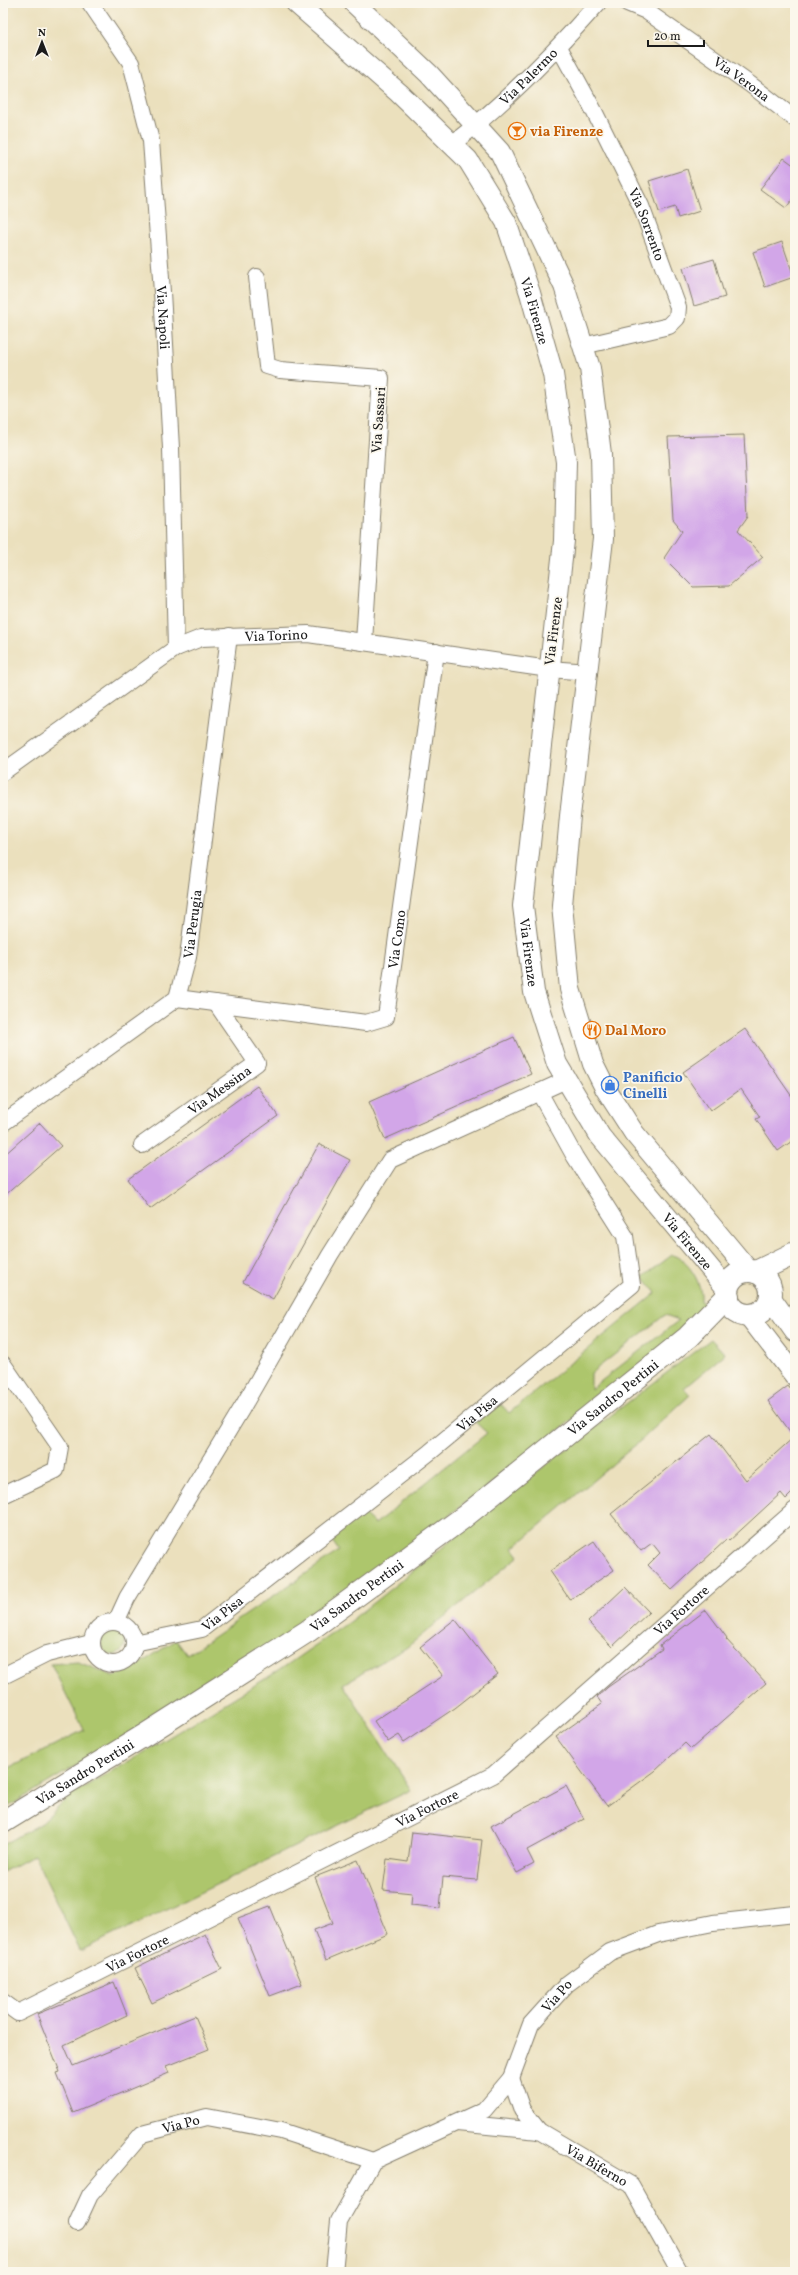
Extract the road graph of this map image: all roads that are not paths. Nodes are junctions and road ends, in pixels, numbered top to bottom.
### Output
1 (90, 3) edge
2 (296, 3) edge
3 (354, 3) edge
4 (598, 3) edge
5 (627, 3) edge
6 (559, 47) junction
7 (795, 119) edge
8 (476, 126) junction
9 (452, 144) junction
10 (257, 277) dead end
11 (583, 346) junction
12 (229, 636) junction
13 (364, 642) junction
14 (176, 648) junction
15 (436, 652) junction
16 (549, 669) junction
17 (589, 672) junction
18 (3, 772) edge
19 (177, 998) junction
20 (216, 1003) junction
21 (566, 1080) junction
22 (540, 1092) junction
23 (3, 1123) edge
24 (142, 1145) dead end
25 (795, 1253) edge
26 (795, 1264) edge
27 (752, 1271) junction
28 (728, 1293) junction
29 (771, 1295) junction
30 (745, 1314) junction
31 (795, 1332) edge
32 (688, 1337) junction
33 (3, 1364) edge
34 (795, 1376) edge
35 (3, 1495) edge
36 (795, 1510) edge
37 (116, 1622) junction
38 (91, 1643) junction
39 (134, 1643) junction
40 (3, 1676) edge
41 (3, 1822) edge
42 (795, 1914) edge
43 (3, 2002) edge
44 (511, 2078) junction
45 (457, 2123) junction
46 (539, 2131) junction
47 (373, 2161) junction
48 (77, 2223) dead end
49 (334, 2272) edge
50 (680, 2272) edge

1 - 14 street, Via Napoli
2 - 9 street, Via Firenze
3 - 8 street, Via Firenze
4 - 6 street, Via Palermo
5 - 7 street, Via Verona
6 - 8 street, Via Palermo
6 - 11 street, Via Sorrento
8 - 9 street, Via Palermo
8 - 11 street, Via Firenze
9 - 16 street, Via Firenze
10 - 13 street, Via Sassari
11 - 17 street, Via Firenze
12 - 13 street, Via Torino
12 - 14 street, Via Torino
12 - 19 street, Via Perugia
13 - 15 street, Via Torino
14 - 18 street, Via Torino
15 - 16 street, Via Torino
15 - 20 street, Via Como
16 - 17 street, Via Torino
16 - 21 street, Via Firenze
17 - 27 street, Via Firenze
19 - 20 street, Via Como
19 - 23 street
20 - 24 street, Via Messina
21 - 22 street
21 - 28 street, Via Firenze
22 - 37 street
22 - 39 street, Via Pisa
25 - 27 main road, Via Sandro Pertini
26 - 29 main road, Via Sandro Pertini
27 - 28 main road, Via Sandro Pertini
27 - 29 main road
28 - 30 main road
28 - 32 main road, Via Sandro Pertini
29 - 30 main road, Via Sandro Pertini
29 - 31 street
30 - 32 main road, Via Sandro Pertini
30 - 34 street
32 - 41 main road, Via Sandro Pertini
33 - 35 street
36 - 43 street, Via Fortore
37 - 38 street
37 - 39 street
38 - 39 street
38 - 40 street
42 - 44 street, Via Po
44 - 45 street, Via Po
44 - 46 street, Via Biferno
45 - 46 street, Via Biferno
45 - 47 street, Via Po
46 - 50 street, Via Biferno
47 - 48 street, Via Po
47 - 49 street

